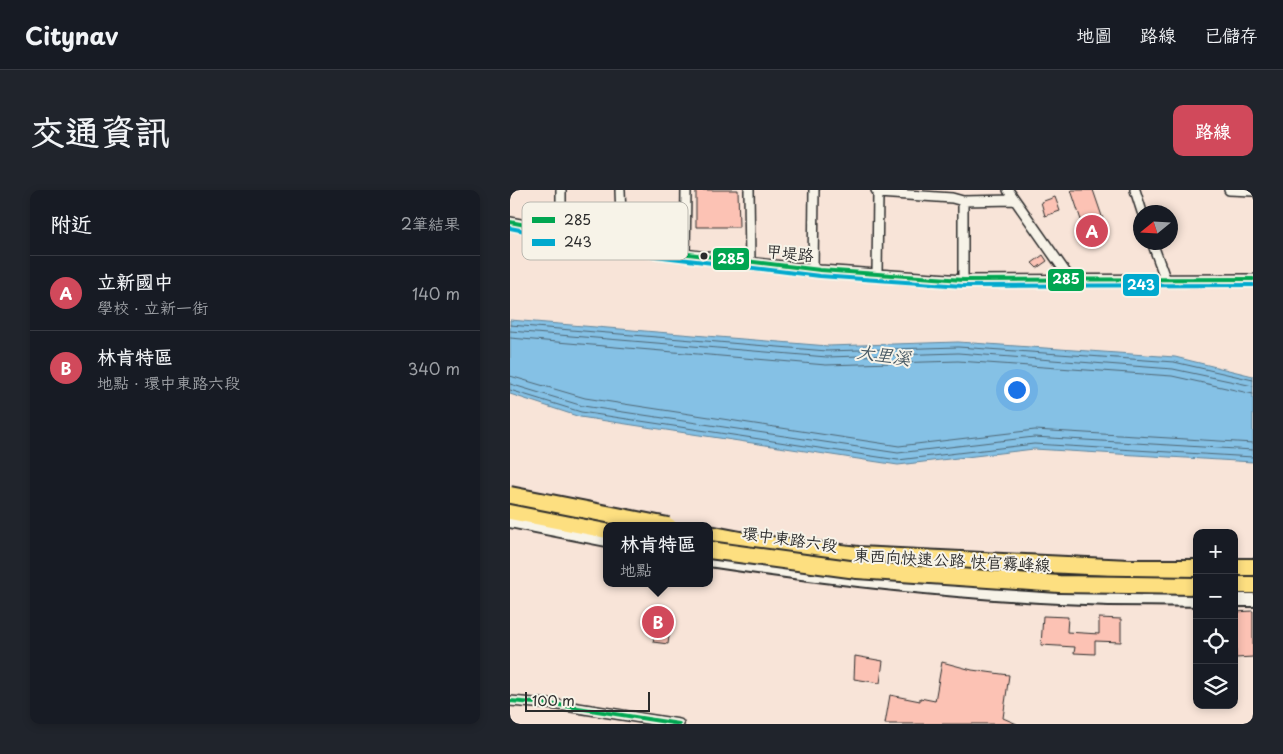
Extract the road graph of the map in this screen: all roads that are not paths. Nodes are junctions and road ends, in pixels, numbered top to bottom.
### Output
1 (749, 190) edge
2 (814, 190) edge
3 (1008, 190) edge
4 (1135, 190) edge
5 (1229, 190) edge
6 (1253, 191) edge
7 (877, 192) edge
8 (1015, 200) junction
9 (963, 201) junction
10 (1140, 205) edge
11 (1155, 250) edge
12 (688, 254) edge
13 (750, 263) junction
14 (813, 270) junction
15 (877, 274) junction
16 (1165, 278) junction
17 (1253, 279) edge
18 (963, 280) junction
19 (1071, 280) junction
20 (510, 495) edge
21 (510, 504) edge
22 (510, 510) edge
23 (552, 512) junction
24 (510, 521) edge
25 (605, 522) edge
26 (648, 522) edge
27 (603, 529) edge
28 (713, 535) edge
29 (603, 539) edge
30 (713, 543) edge
31 (713, 551) edge
32 (713, 561) edge
33 (1238, 567) edge
34 (1253, 567) edge
35 (1193, 568) edge
36 (981, 577) junction
37 (1253, 578) edge
38 (1108, 579) junction
39 (1238, 579) edge
40 (1193, 580) edge
41 (1238, 585) edge
42 (1253, 585) edge
43 (1193, 586) edge
44 (1253, 595) edge
45 (1193, 596) edge
46 (1238, 596) edge
47 (1109, 599) junction
48 (1193, 600) edge
49 (1238, 600) edge
50 (1253, 600) edge
51 (510, 701) edge
52 (634, 720) edge
53 (679, 724) edge

1 - 13 street
2 - 14 street
3 - 8 street
4 - 10 street
5 - 6 street
7 - 9 street
7 - 15 street
8 - 9 street
8 - 19 street
9 - 18 street
11 - 16 street
12 - 13 street, 甲堤路
13 - 14 street, 甲堤路
14 - 15 street, 甲堤路
15 - 18 street, 甲堤路
16 - 17 street, 甲堤路
16 - 19 street, 甲堤路
18 - 19 street, 甲堤路
20 - 23 street
20 - 26 highway, bridge
21 - 23 street
22 - 27 highway
23 - 25 street
24 - 29 street
28 - 35 highway, 東西向快速公路 快官霧峰線
30 - 38 street, 環中東路六段
31 - 36 highway, 東西向快速公路 快官霧峰線, bridge
32 - 47 street, 環中東路六段
33 - 34 highway
36 - 43 highway, 東西向快速公路 快官霧峰線, bridge
36 - 45 highway, bridge
37 - 39 street
38 - 40 street, 環中東路六段
38 - 47 street
41 - 42 highway
44 - 46 highway
47 - 48 street, 環中東路六段
49 - 50 street
51 - 52 street
52 - 53 street

